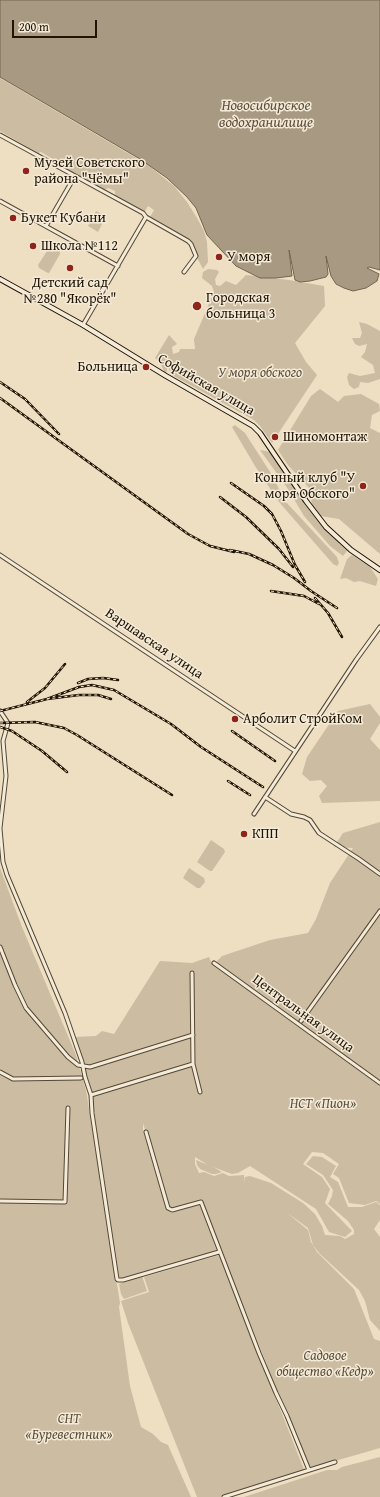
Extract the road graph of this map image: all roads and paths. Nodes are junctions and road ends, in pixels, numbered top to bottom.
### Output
1 (0, 134) edge
2 (75, 176) junction
3 (0, 200) edge
4 (146, 217) junction
5 (46, 226) junction
6 (118, 266) junction
7 (184, 272) dead end
8 (0, 279) edge
9 (83, 325) junction
10 (0, 555) edge
11 (380, 570) edge
12 (380, 627) edge
13 (0, 711) edge
14 (295, 751) junction
15 (265, 797) junction
16 (254, 814) dead end
17 (0, 829) edge
18 (380, 874) edge
19 (380, 911) edge
20 (0, 948) edge
21 (214, 963) dead end
22 (192, 972) dead end
23 (301, 1021) dead end
24 (193, 1035) junction
25 (194, 1064) junction
26 (82, 1066) junction
27 (0, 1072) edge
28 (81, 1078) dead end
29 (380, 1083) edge
30 (200, 1092) dead end
31 (91, 1095) junction
32 (68, 1108) dead end
33 (146, 1132) dead end
34 (0, 1201) edge
35 (219, 1252) junction
36 (335, 1462) dead end
37 (309, 1470) junction
38 (224, 1497) edge

1 - 2 street
2 - 4 street
2 - 5 street
3 - 5 street
4 - 6 street
4 - 7 street
5 - 6 street
6 - 9 street
8 - 9 main road, Софийская улица
9 - 11 main road, Софийская улица
10 - 14 street, Варшавская улица
12 - 14 street
13 - 17 street
14 - 15 street
15 - 16 street
15 - 18 street
17 - 26 street
19 - 23 street
20 - 26 street
21 - 29 street, Центральная улица
22 - 24 street
24 - 25 street
24 - 26 street
25 - 30 street
25 - 31 street
26 - 31 street
27 - 28 street
31 - 35 street
32 - 34 street
33 - 35 street
35 - 37 street
36 - 37 street
37 - 38 street

